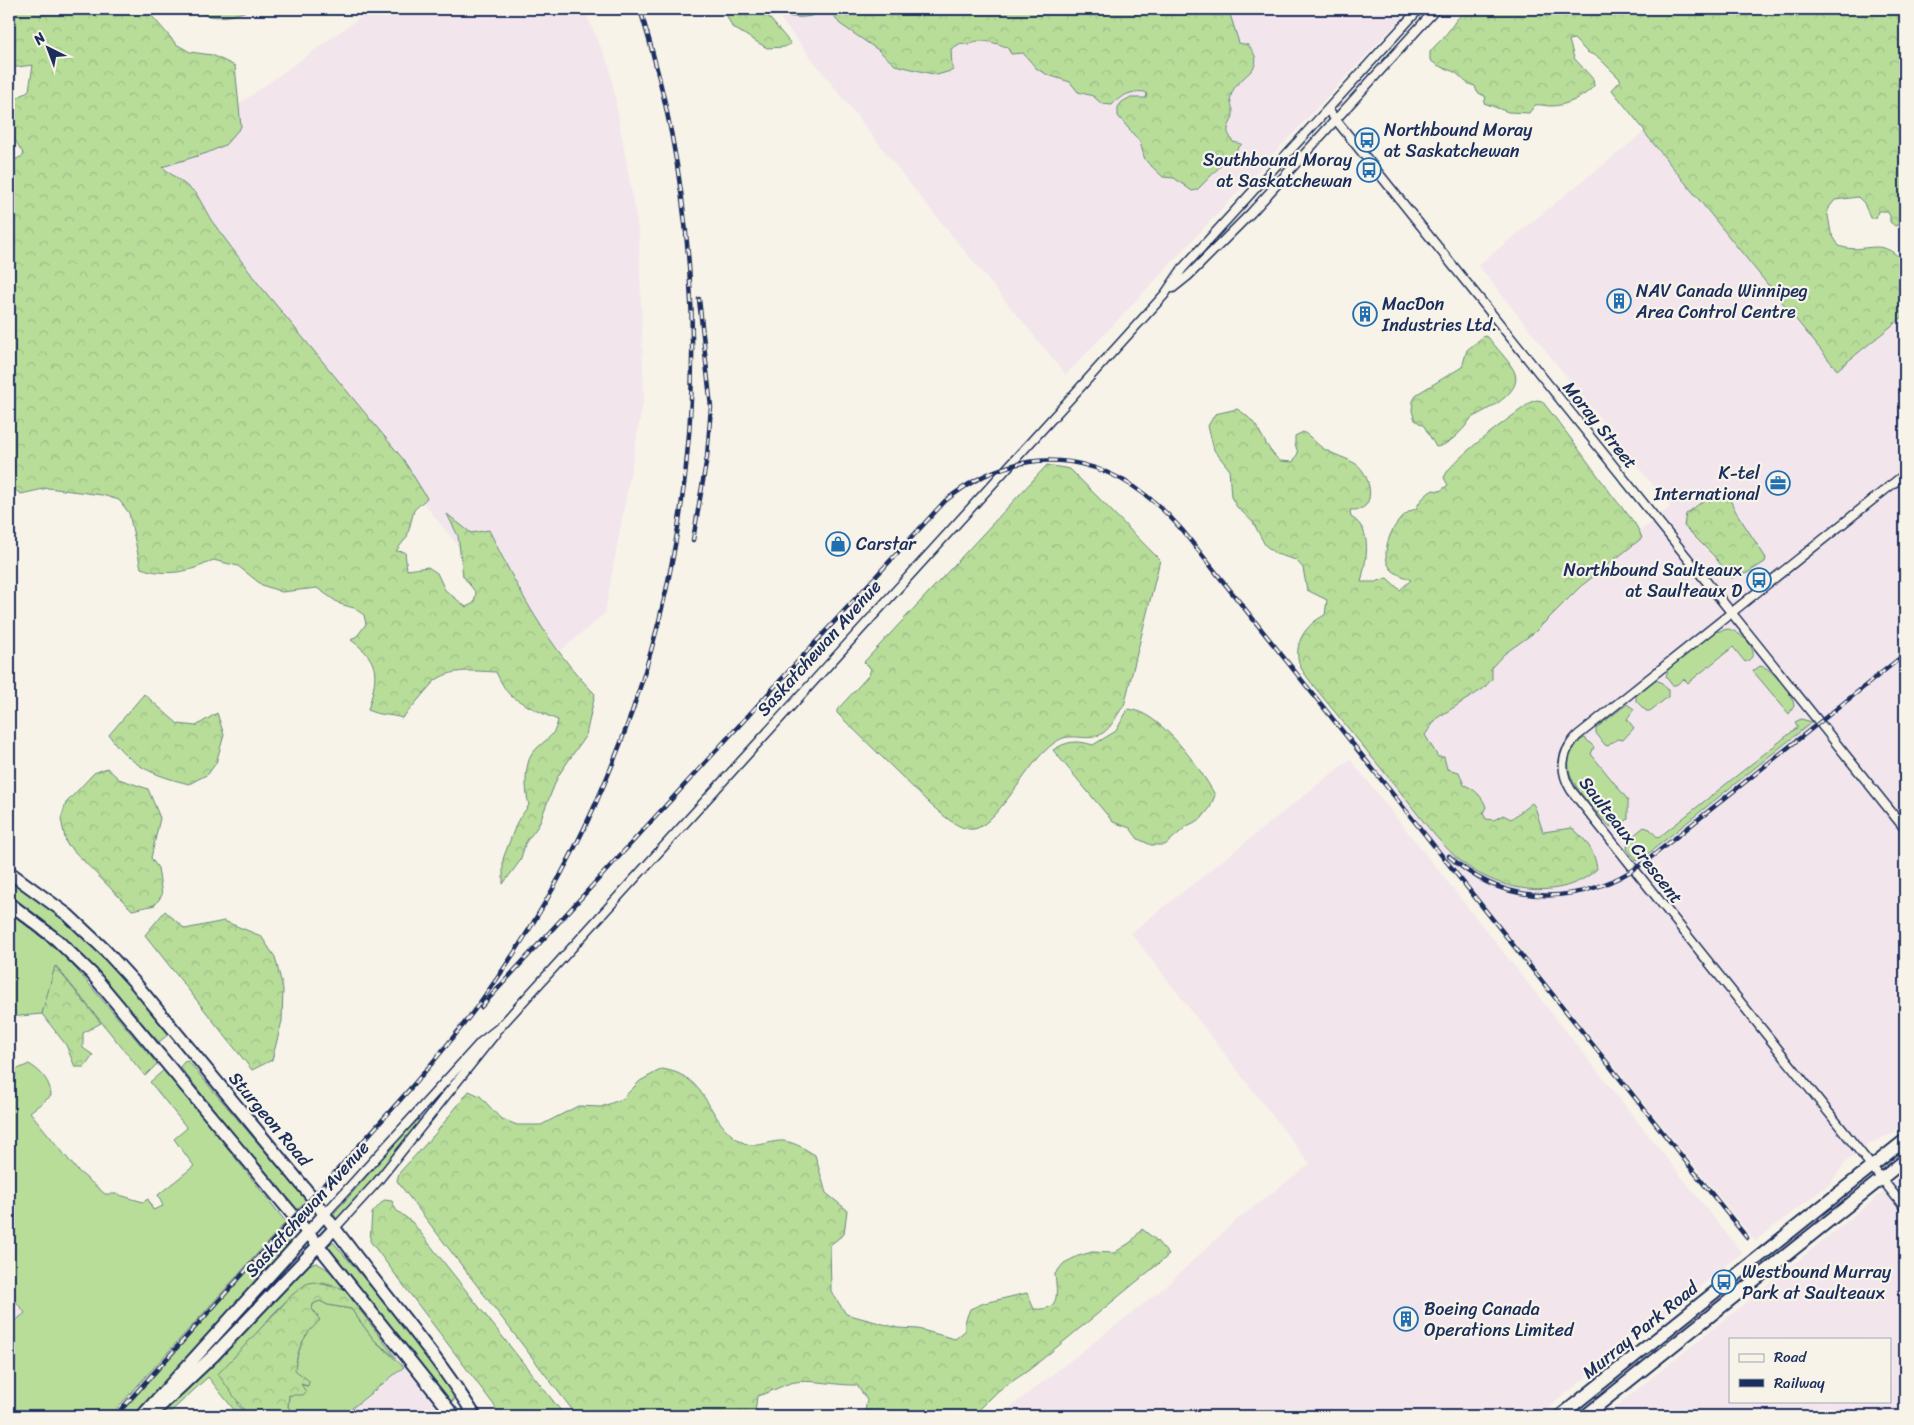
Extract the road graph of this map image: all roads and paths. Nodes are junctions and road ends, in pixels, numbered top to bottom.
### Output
1 (1419, 9) edge
2 (1436, 9) edge
3 (1328, 110) junction
4 (1337, 119) junction
5 (1165, 294) junction
6 (1905, 474) edge
7 (1732, 613) junction
8 (1905, 829) edge
9 (9, 872) edge
10 (9, 903) edge
11 (500, 1027) junction
12 (1905, 1140) edge
13 (1905, 1160) edge
14 (1872, 1167) junction
15 (1882, 1178) junction
16 (1905, 1208) edge
17 (324, 1215) junction
18 (334, 1229) junction
19 (308, 1234) junction
20 (318, 1245) junction
21 (1732, 1279) junction
22 (1730, 1300) junction
23 (142, 1416) edge
24 (149, 1416) edge
25 (454, 1416) edge
26 (476, 1416) edge
27 (1560, 1416) edge
28 (1585, 1416) edge

1 - 3 street, Saskatchewan Avenue
2 - 4 street, Saskatchewan Avenue
3 - 4 street, Moray Street
3 - 5 street, Saskatchewan Avenue
4 - 5 street, Saskatchewan Avenue
4 - 7 street, Moray Street
5 - 11 street, Saskatchewan Avenue
6 - 7 street, Saulteaux Crescent
7 - 8 street, Moray Street
7 - 14 street, Saulteaux Crescent
9 - 17 main road, Sturgeon Road
10 - 19 main road
11 - 17 street, Saskatchewan Avenue
11 - 18 street, Saskatchewan Avenue
12 - 14 main road, Murray Park Road
13 - 15 main road, Murray Park Road
14 - 15 street, Saulteaux Crescent
14 - 21 main road, Murray Park Road
15 - 16 street, Saulteaux Crescent
15 - 22 main road, Murray Park Road
17 - 18 main road, Sturgeon Road
17 - 19 main road, Saskatchewan Avenue
18 - 20 main road, Saskatchewan Avenue
18 - 26 main road, Sturgeon Road
19 - 20 main road
19 - 23 main road, Saskatchewan Avenue
20 - 24 main road, Saskatchewan Avenue
20 - 25 main road
21 - 22 main road
21 - 27 main road, Murray Park Road
22 - 28 main road, Murray Park Road

